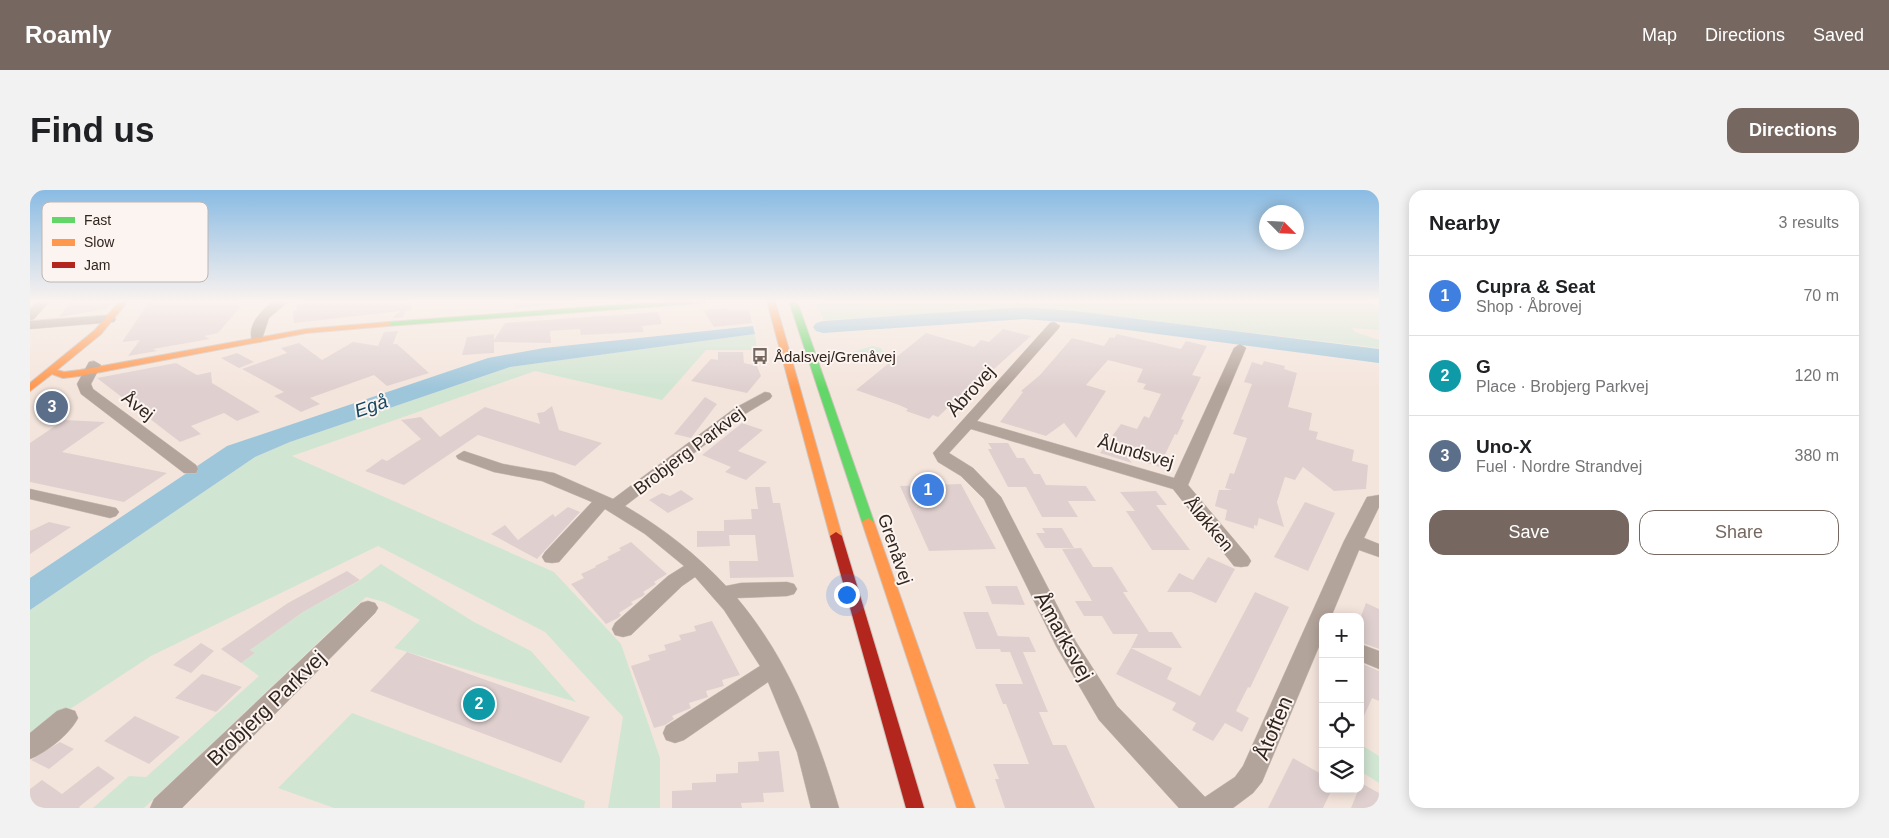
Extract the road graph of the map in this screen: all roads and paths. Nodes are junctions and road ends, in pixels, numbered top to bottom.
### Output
1 (99, 330) edge
2 (258, 330) edge
3 (330, 330) edge
4 (777, 330) edge
5 (802, 330) edge
6 (1051, 330) edge
7 (257, 340) junction
8 (1240, 348) dead end
9 (92, 368) junction
10 (52, 372) junction
11 (30, 378) edge
12 (30, 388) edge
13 (765, 396) dead end
14 (967, 423) junction
15 (464, 456) dead end
16 (944, 460) joint
17 (190, 469) dead end
18 (1179, 485) junction
19 (30, 494) edge
20 (1379, 500) edge
21 (609, 504) junction
22 (110, 512) dead end
23 (1353, 541) junction
24 (1379, 551) edge
25 (552, 557) dead end
26 (1241, 561) dead end
27 (696, 567) junction
28 (787, 589) dead end
29 (723, 594) junction
30 (368, 608) dead end
31 (1327, 613) edge
32 (623, 629) dead end
33 (1319, 634) edge
34 (1364, 654) edge
35 (1379, 660) edge
36 (775, 669) junction
37 (66, 718) dead end
38 (675, 733) dead end
39 (30, 748) edge
40 (164, 808) edge
41 (825, 808) edge
42 (916, 808) edge
43 (966, 808) edge
44 (1197, 808) edge
45 (1211, 808) edge

1 - 10 main road
2 - 7 street
3 - 7 main road
4 - 42 main road
5 - 43 main road, Grenåvej
6 - 14 street, Åbrovej
7 - 9 main road
8 - 18 street, Ålundsvej
9 - 10 main road
9 - 17 street, Åvej
10 - 11 street
10 - 12 main road
13 - 21 street, Brobjerg Parkvej
14 - 16 street, Åbrovej
14 - 18 street, Ålundsvej
15 - 21 street, Brobjerg Parkvej
16 - 44 street, Åmarksvej
18 - 26 street, Åløkken
19 - 22 street
20 - 23 street, Åtoften
21 - 25 street, Brobjerg Parkvej
21 - 27 street, Brobjerg Parkvej
23 - 24 street
23 - 31 street, Åtoften
27 - 29 street, Brobjerg Parkvej
27 - 32 street
28 - 29 street
29 - 36 street, Brobjerg Parkvej
30 - 40 street, Brobjerg Parkvej
33 - 45 street, Åtoften
34 - 35 street
36 - 38 street
36 - 41 street, Brobjerg Parkvej
37 - 39 street

